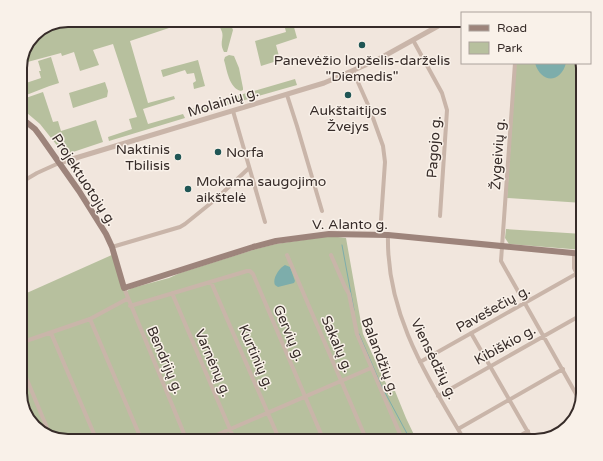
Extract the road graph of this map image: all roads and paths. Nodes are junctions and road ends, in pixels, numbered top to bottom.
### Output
1 (436, 27) edge
2 (413, 40) junction
3 (515, 64) edge
4 (353, 71) junction
5 (287, 95) junction
6 (233, 111) junction
7 (27, 123) edge
8 (59, 163) junction
9 (249, 168) junction
10 (27, 179) edge
11 (322, 211) dead end
12 (440, 216) dead end
13 (265, 222) dead end
14 (380, 235) junction
15 (388, 235) junction
16 (502, 246) junction
17 (112, 247) junction
18 (574, 253) joint
19 (287, 255) dead end
20 (332, 255) dead end
21 (576, 274) joint
22 (211, 282) junction
23 (124, 288) junction
24 (172, 293) junction
25 (127, 299) junction
26 (525, 304) junction
27 (130, 306) junction
28 (576, 318) edge
29 (90, 319) junction
30 (52, 333) junction
31 (471, 334) junction
32 (543, 336) junction
33 (27, 341) edge
34 (420, 362) junction
35 (490, 366) junction
36 (371, 368) junction
37 (563, 369) junction
38 (27, 380) edge
39 (342, 381) junction
40 (576, 393) edge
41 (438, 396) junction
42 (305, 397) junction
43 (509, 399) junction
44 (268, 413) junction
45 (48, 429) edge
46 (458, 429) junction
47 (230, 430) junction
48 (528, 431) junction
49 (94, 434) edge
50 (139, 434) edge
51 (184, 434) edge
52 (220, 434) edge
53 (232, 434) edge
54 (277, 434) edge
55 (321, 434) edge
56 (364, 434) edge
57 (400, 434) edge
58 (461, 434) edge
59 (523, 434) edge
60 (530, 434) edge

1 - 2 street, Molainių g.
2 - 4 street, Molainių g.
2 - 12 street, Pagojo g.
3 - 16 street, Žygeivių g.
4 - 5 street, Molainių g.
4 - 14 street
5 - 6 street, Molainių g.
5 - 11 street
6 - 8 street, Molainių g.
6 - 9 street
7 - 8 main road, Projektuotojų g.
8 - 10 street, Molainių g.
8 - 17 main road, Projektuotojų g.
9 - 13 street
9 - 17 street
14 - 15 main road, V. Alanto g.
14 - 23 main road, V. Alanto g.
15 - 16 main road, V. Alanto g.
15 - 34 street, Viensėdžių g.
16 - 18 main road, V. Alanto g.
16 - 26 street, Žygeivių g.
17 - 23 main road, Projektuotojų g.
18 - 21 street
19 - 39 street, Sakalų g.
20 - 36 street, Balandžių g.
21 - 26 street, Pavešečių g.
22 - 24 street, Gervių g.
22 - 42 street, Gervių g.
22 - 44 street, Kurtinių g.
23 - 25 street, Bendrijų g.
24 - 27 street, Gervių g.
24 - 47 street, Varnėnų g.
25 - 27 street, Bendrijų g.
25 - 29 street
26 - 31 street, Pavešečių g.
26 - 32 street, Žygeivių g.
27 - 51 street, Bendrijų g.
28 - 32 street, Kibiškio g.
29 - 30 street
29 - 50 street
30 - 33 street
30 - 49 street
31 - 34 street, Pavešečių g.
31 - 35 street
32 - 35 street, Kibiškio g.
32 - 37 street, Žygeivių g.
34 - 41 street, Viensėdžių g.
35 - 41 street, Kibiškio g.
35 - 43 street
36 - 39 street
36 - 57 street, Balandžių g.
37 - 40 street, Žygeivių g.
37 - 43 street
38 - 45 street
39 - 42 street
39 - 56 street, Sakalų g.
41 - 46 street, Viensėdžių g.
42 - 44 street
42 - 55 street, Gervių g.
43 - 46 street
43 - 48 street
44 - 47 street
44 - 54 street, Kurtinių g.
46 - 58 street, Viensėdžių g.
47 - 52 street
47 - 53 street, Varnėnų g.
48 - 59 street
48 - 60 street

